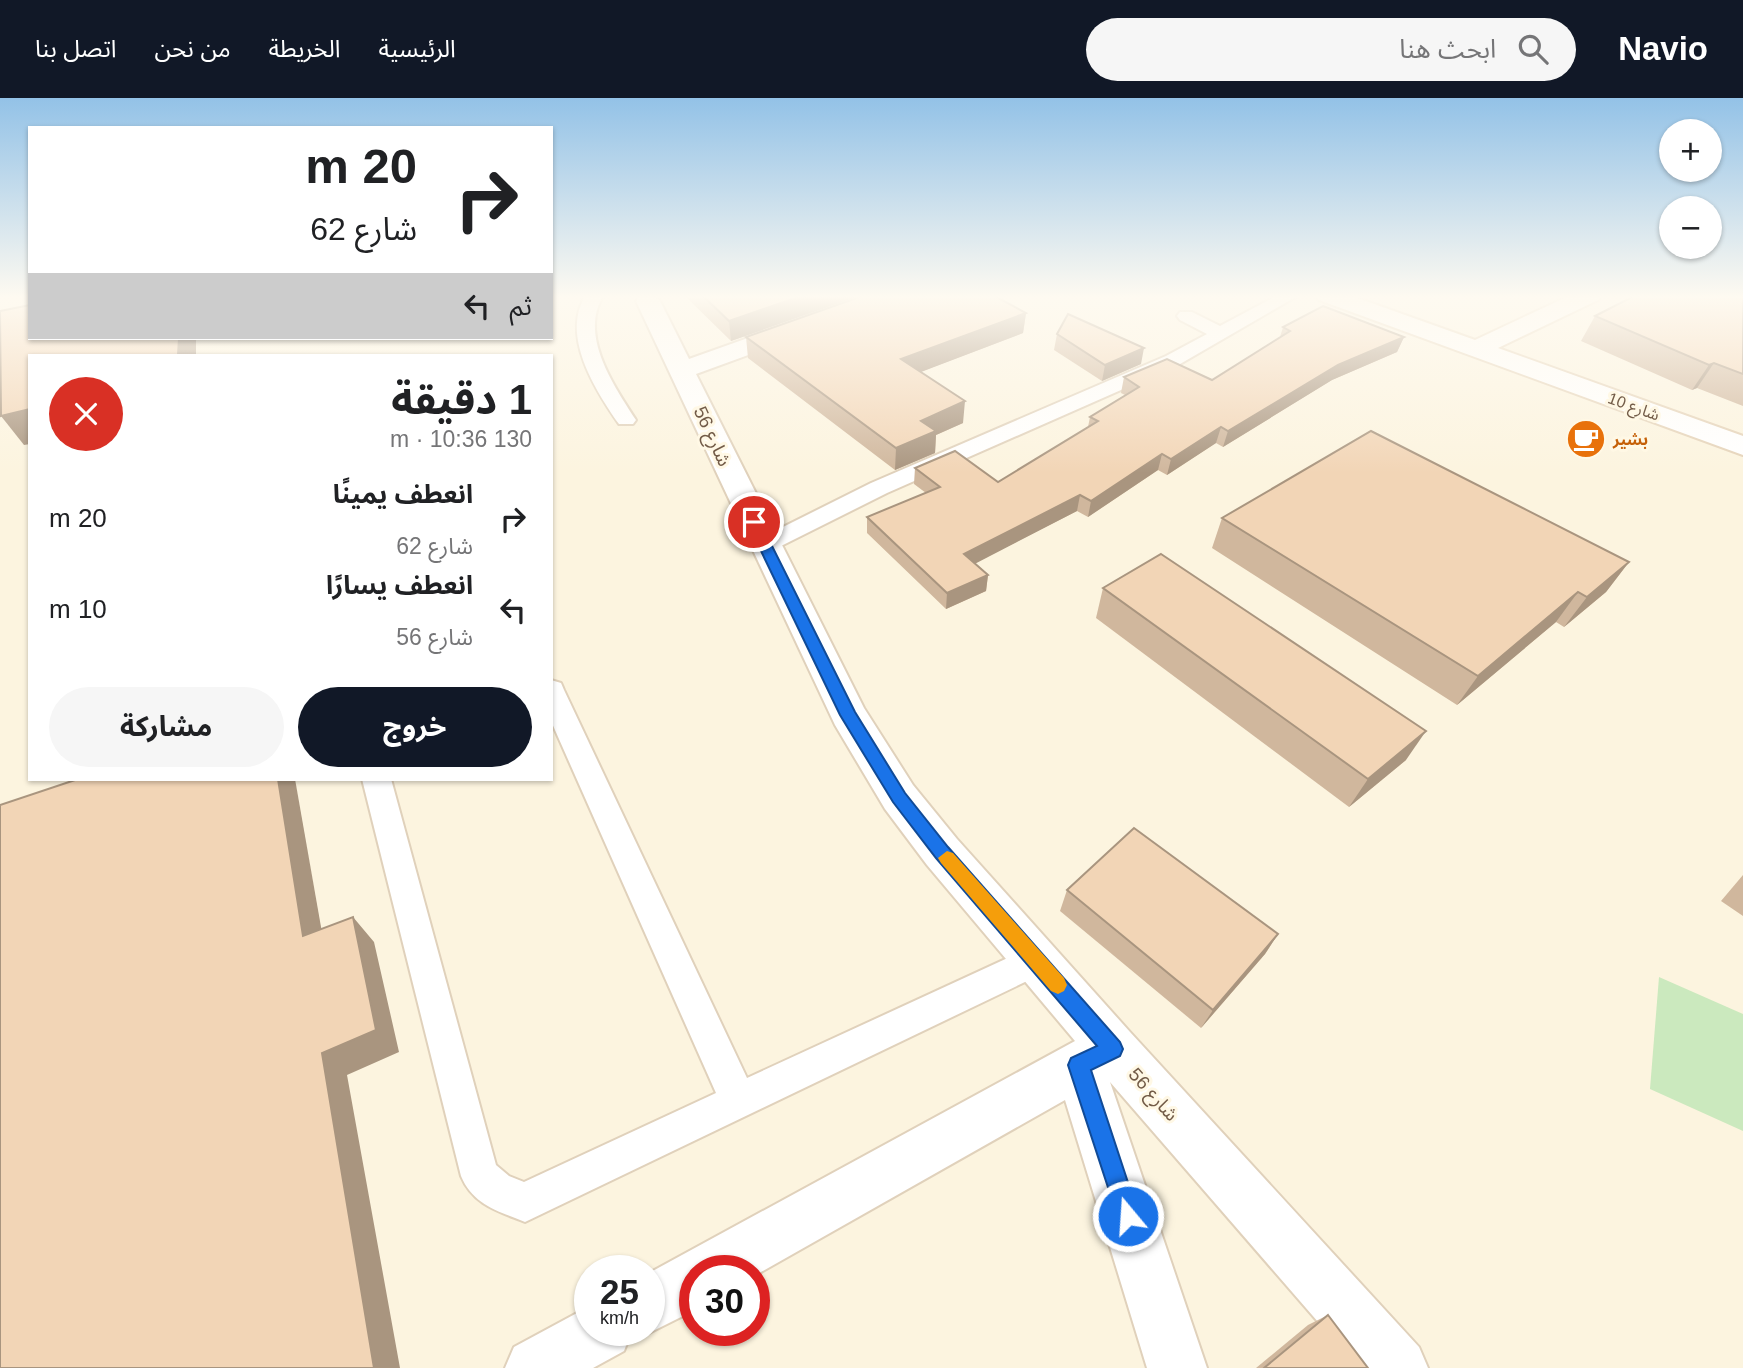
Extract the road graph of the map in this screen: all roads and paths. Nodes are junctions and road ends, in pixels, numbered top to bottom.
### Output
1 (592, 354) edge
2 (674, 354) edge
3 (727, 354) edge
4 (1184, 354) edge
5 (1491, 354) edge
6 (683, 370) junction
7 (626, 420) dead end
8 (1743, 446) edge
9 (765, 545) junction
10 (553, 694) edge
11 (377, 781) edge
12 (1036, 960) junction
13 (1096, 1057) junction
14 (738, 1100) junction
15 (737, 1255) edge
16 (574, 1346) edge
17 (535, 1368) edge
18 (1177, 1368) edge
19 (1398, 1368) edge

1 - 7 lane
2 - 6 street, شارع 56
3 - 6 street
4 - 9 lane
5 - 8 street, شارع 10
6 - 9 street, شارع 56
9 - 12 street, شارع 56
10 - 14 lane
11 - 14 lane
12 - 13 street, شارع 56
12 - 14 lane
13 - 15 street
13 - 18 street
13 - 19 street, شارع 56
16 - 17 street

